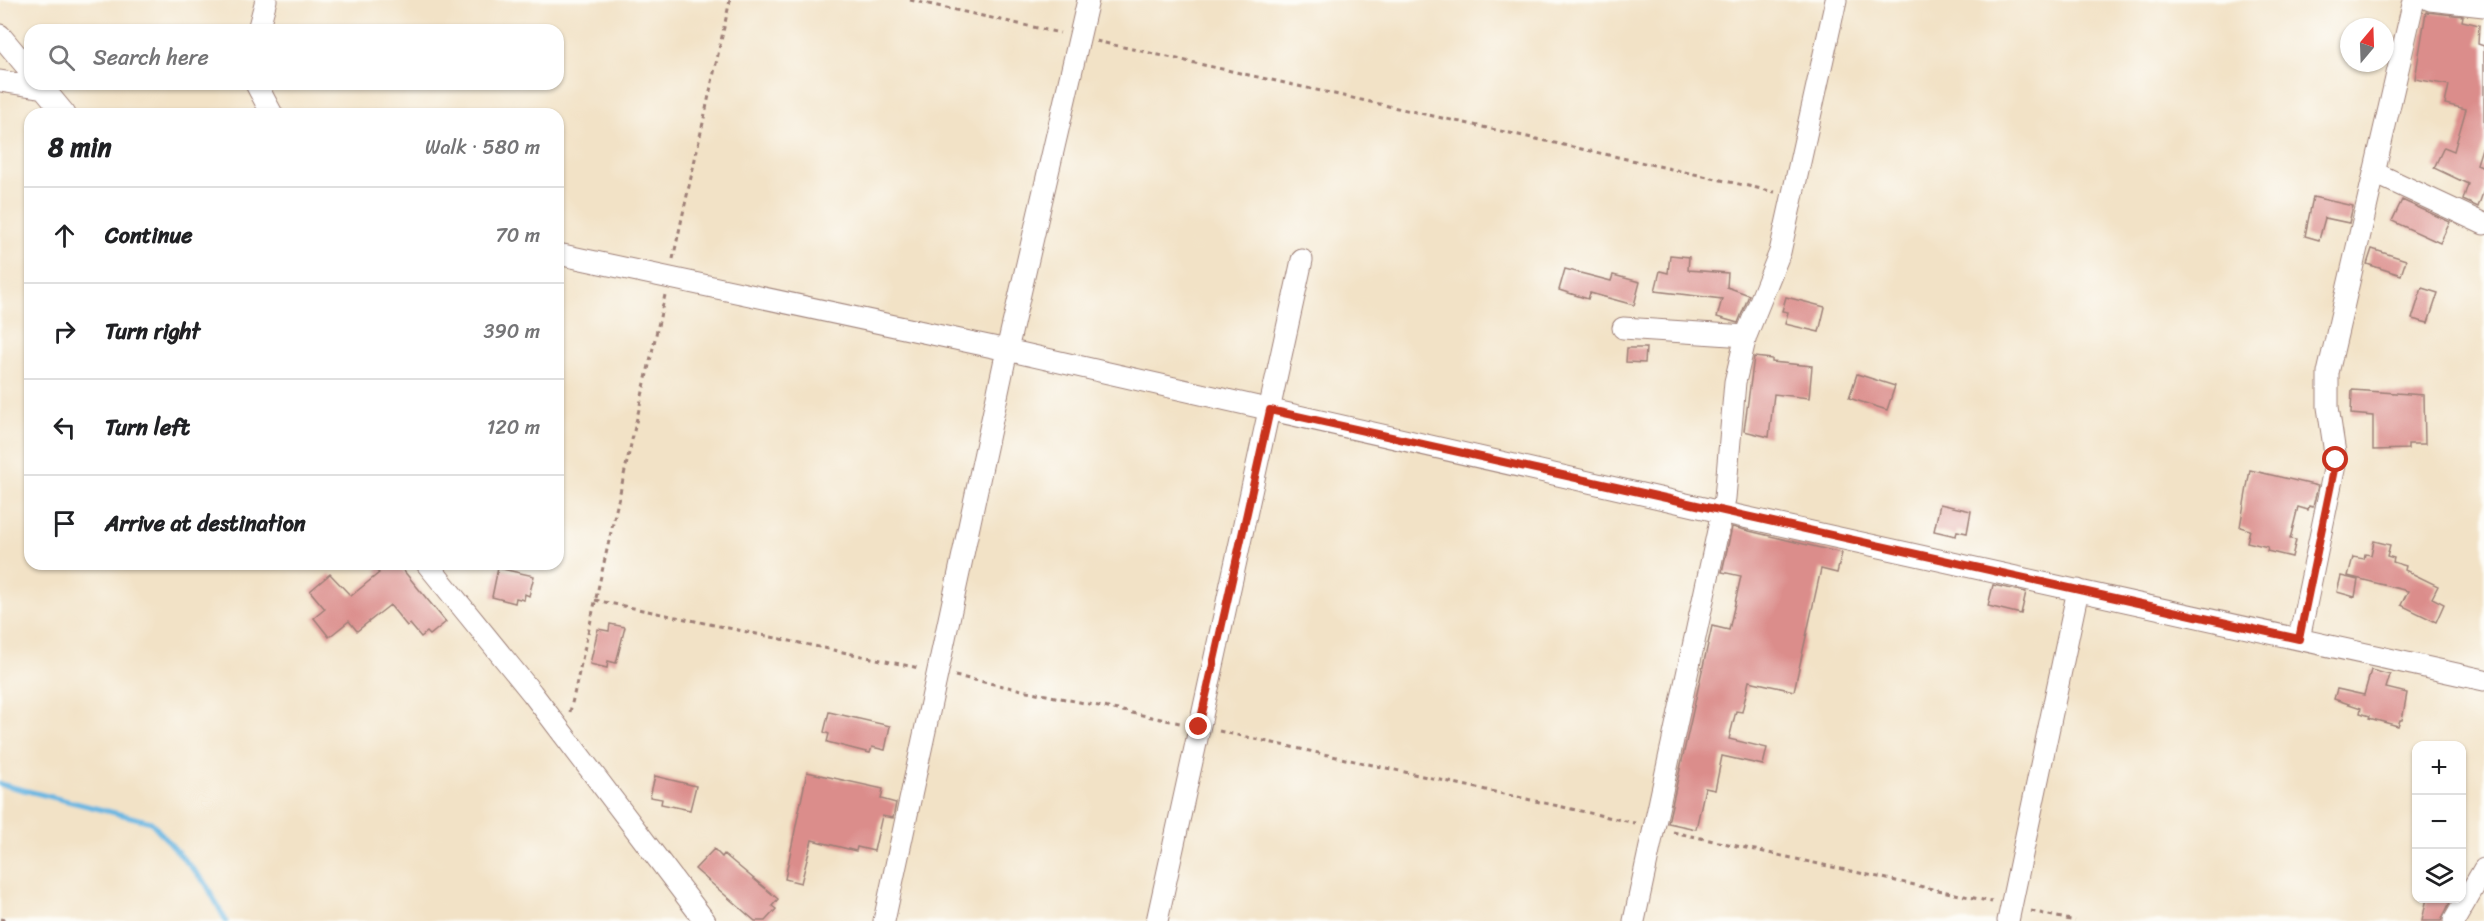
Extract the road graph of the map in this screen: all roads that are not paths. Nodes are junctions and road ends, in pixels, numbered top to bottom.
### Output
1 (266, 0) edge
2 (1088, 0) edge
3 (1836, 0) edge
4 (2414, 0) edge
5 (2430, 0) edge
6 (2484, 6) edge
7 (260, 24) edge
8 (0, 35) edge
9 (24, 65) edge
10 (0, 81) edge
11 (24, 84) edge
12 (45, 90) edge
13 (259, 90) edge
14 (60, 108) edge
15 (269, 108) edge
16 (2374, 173) junction
17 (2484, 224) edge
18 (564, 255) edge
19 (1302, 260) dead end
20 (1623, 328) dead end
21 (1746, 336) junction
22 (1007, 350) junction
23 (1270, 410) junction
24 (1721, 512) junction
25 (433, 570) edge
26 (2078, 590) junction
27 (2299, 639) junction
28 (2484, 680) edge
29 (2484, 869) edge
30 (2010, 914) edge
31 (705, 921) edge
32 (884, 921) edge
33 (1157, 921) edge
34 (1634, 921) edge
35 (2454, 921) edge

1 - 7 street
2 - 22 street
3 - 21 street
4 - 16 street
5 - 6 street
8 - 9 street
10 - 11 street
12 - 14 street
13 - 15 street
16 - 17 street
16 - 27 street
18 - 22 street
19 - 23 street
20 - 21 street
21 - 24 street
22 - 23 street
22 - 32 street
23 - 24 street
23 - 33 street
24 - 26 street
24 - 34 street
25 - 31 street
26 - 27 street
26 - 30 street
27 - 28 street
29 - 35 street

